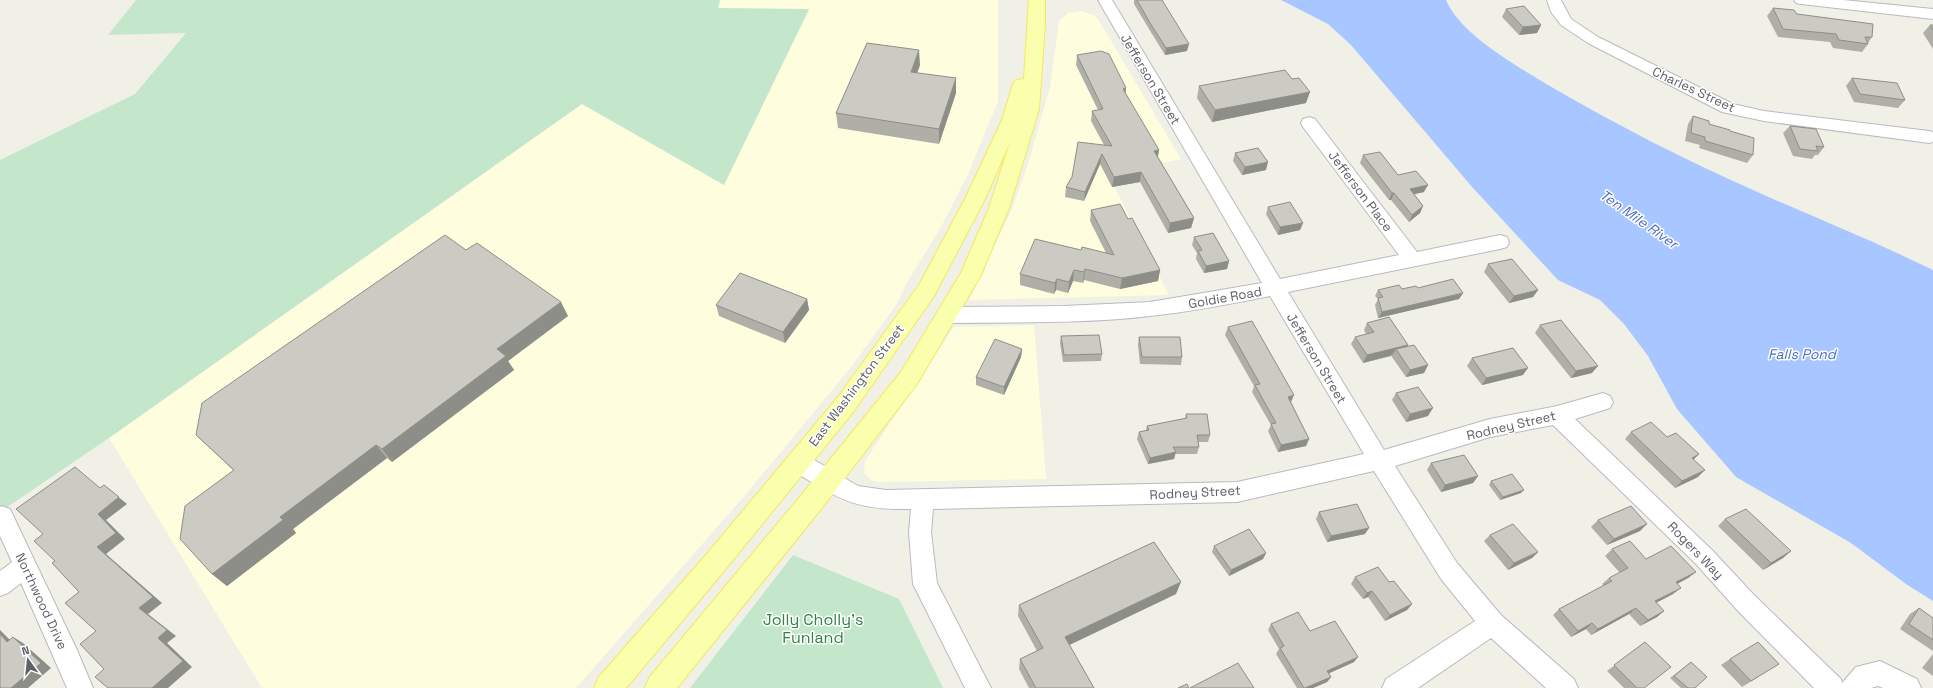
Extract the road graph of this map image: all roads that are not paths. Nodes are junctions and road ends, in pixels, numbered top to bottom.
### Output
1 (1037, 0) edge
2 (1105, 0) edge
3 (1554, 0) edge
4 (1801, 0) edge
5 (1933, 14) edge
6 (1036, 41) junction
7 (1309, 123) dead end
8 (1929, 137) dead end
9 (1500, 242) dead end
10 (1412, 259) junction
11 (1275, 288) junction
12 (946, 316) junction
13 (1603, 402) dead end
14 (1557, 415) junction
15 (1379, 460) junction
16 (798, 462) junction
17 (828, 481) junction
18 (923, 499) junction
19 (2, 516) dead end
20 (25, 566) junction
21 (0, 585) edge
22 (1492, 623) junction
23 (80, 688) edge
24 (608, 688) edge
25 (659, 688) edge
26 (978, 688) edge
27 (1395, 688) edge
28 (1565, 688) edge
29 (1832, 688) edge
30 (1853, 688) edge
31 (1908, 688) edge

1 - 6 main road, East Washington Street
2 - 11 street, Jefferson Street
3 - 8 street, Charles Street
4 - 5 street
6 - 12 main road, East Washington Street
6 - 16 main road, East Washington Street
7 - 10 street, Jefferson Place
9 - 10 street, Goldie Road
10 - 11 street, Goldie Road
11 - 12 street, Goldie Road
11 - 15 street, Jefferson Street
12 - 17 main road, East Washington Street
13 - 14 street, Rodney Street
14 - 15 street, Rodney Street
14 - 29 street, Rogers Way
15 - 18 street, Rodney Street
15 - 22 street, Jefferson Street
16 - 17 street, Rodney Street
16 - 24 main road, East Washington Street
17 - 18 street, Rodney Street
17 - 25 main road, East Washington Street
18 - 26 street
19 - 20 street, Northwood Drive
20 - 21 street
20 - 23 street, Northwood Drive
22 - 27 street
22 - 28 street, Jefferson Street
30 - 31 street

